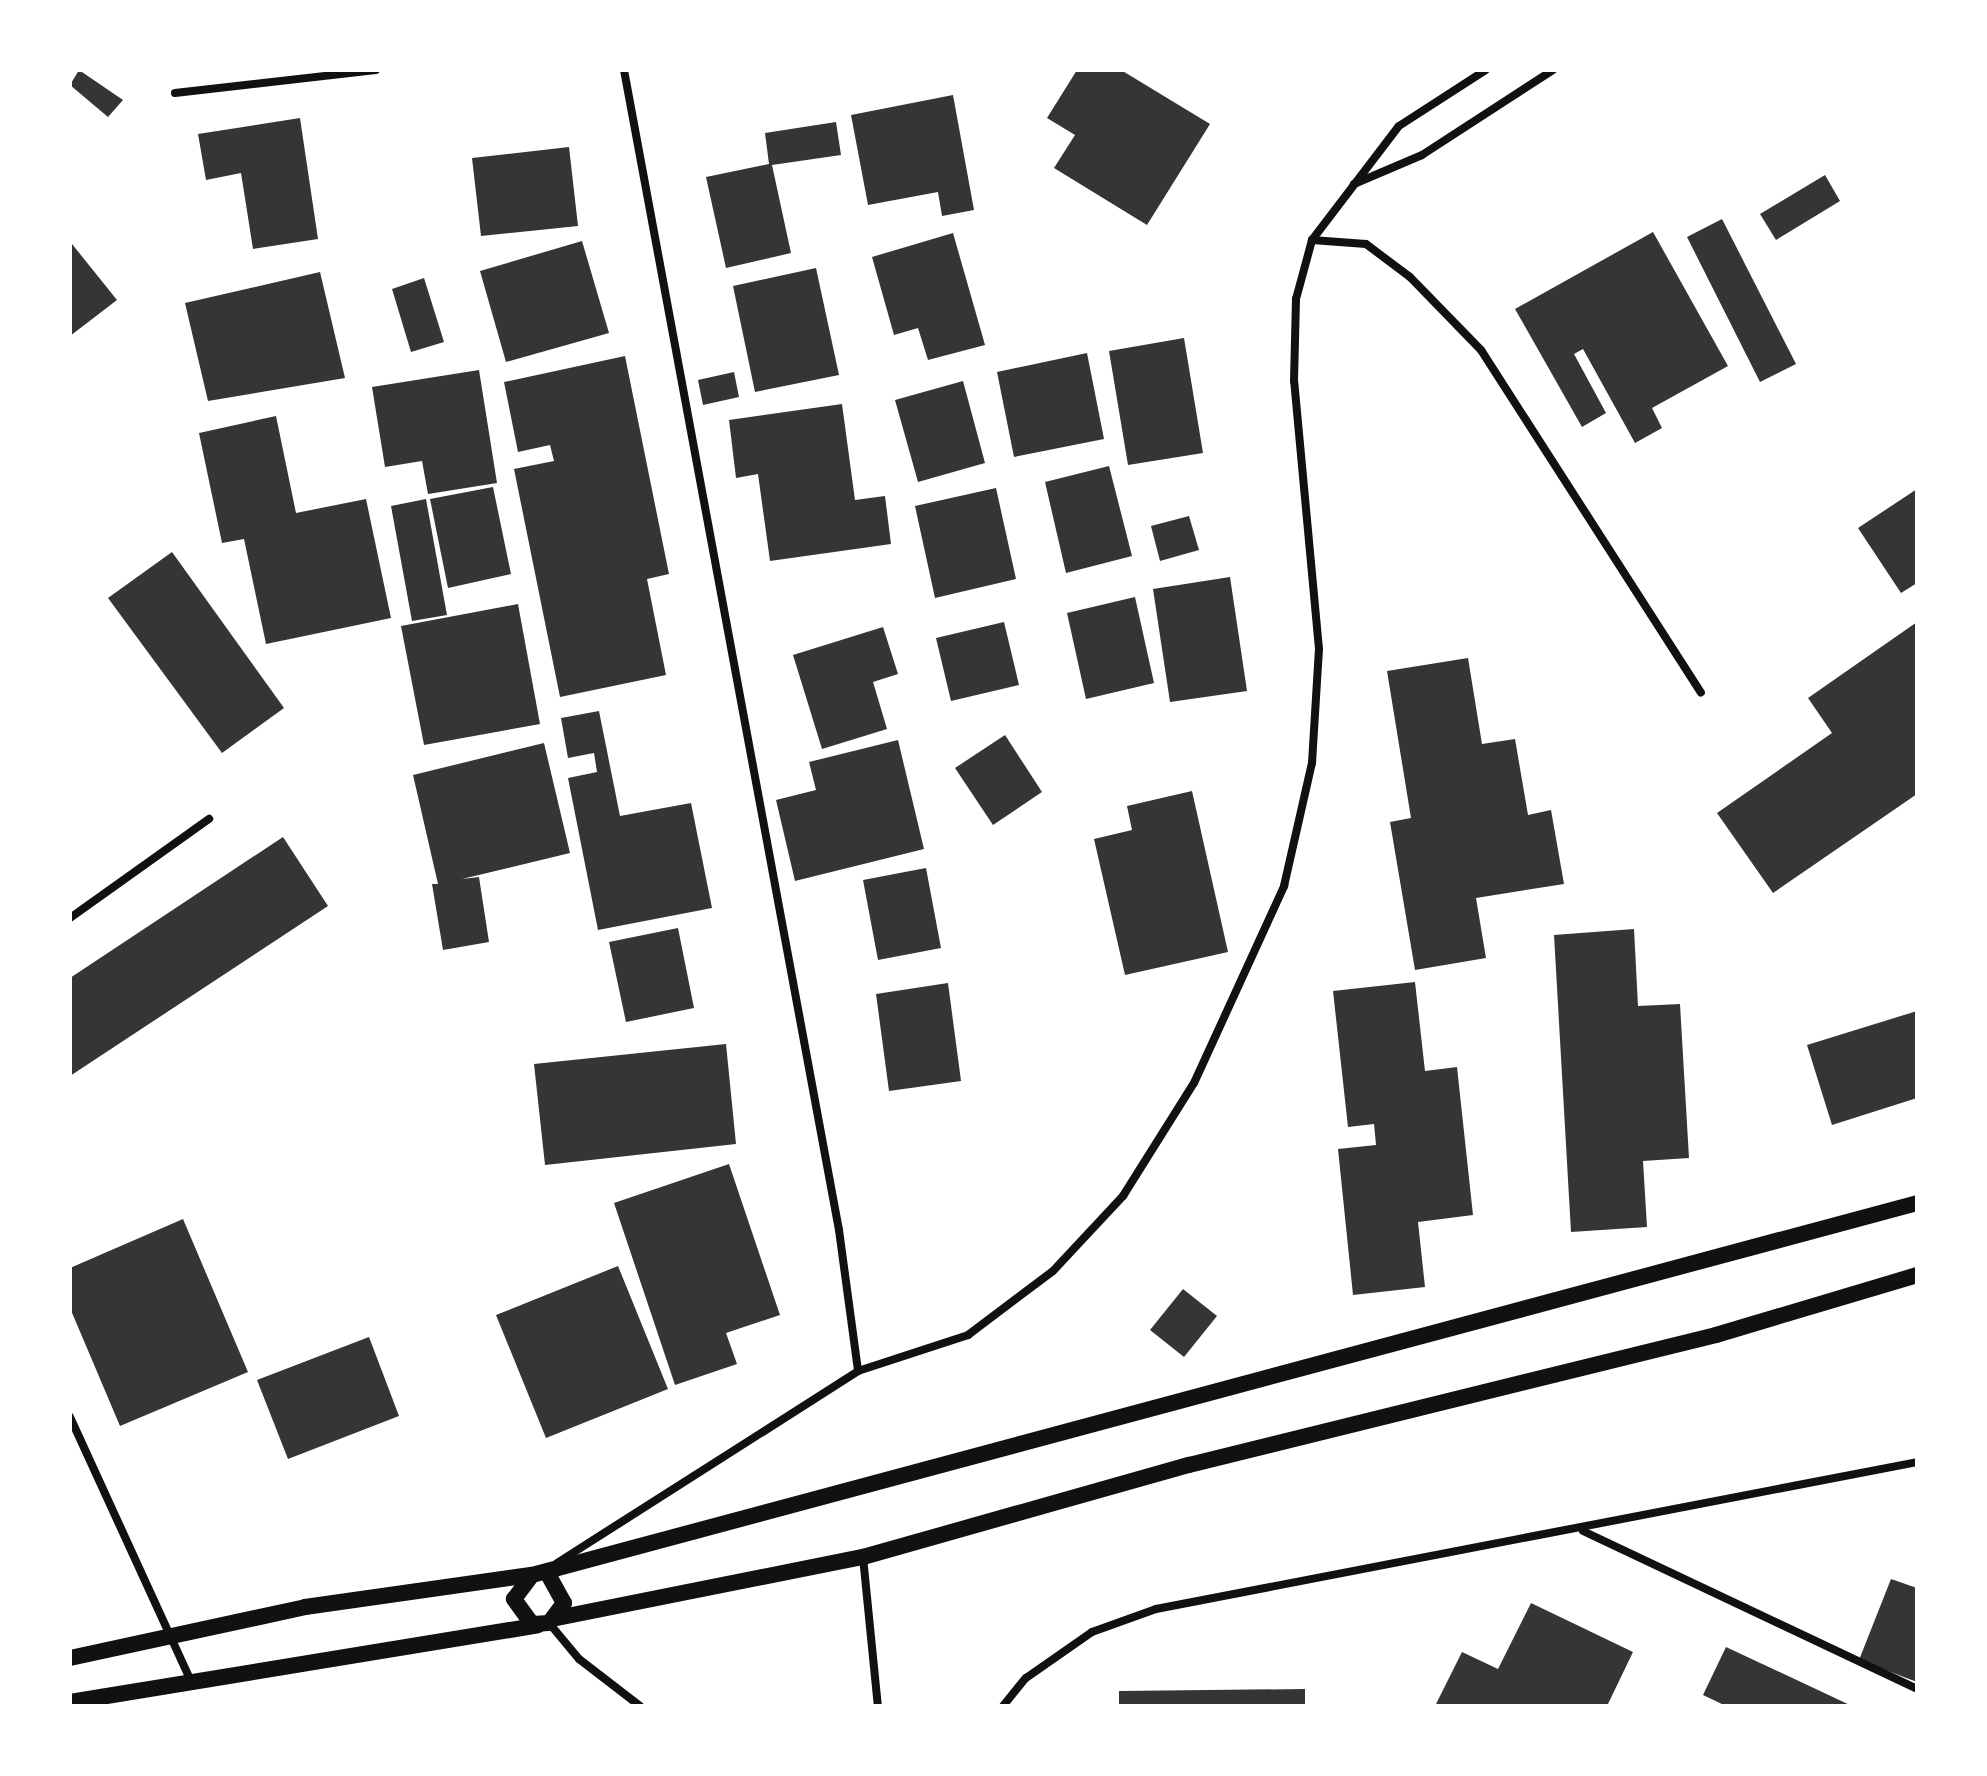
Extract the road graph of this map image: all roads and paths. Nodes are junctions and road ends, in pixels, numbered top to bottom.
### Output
1 (376, 70) edge
2 (624, 70) edge
3 (1486, 70) edge
4 (1553, 70) edge
5 (175, 93) dead end
6 (1350, 185) junction
7 (1312, 240) junction
8 (1701, 693) dead end
9 (209, 819) dead end
10 (70, 918) edge
11 (1917, 1203) edge
12 (1917, 1275) edge
13 (858, 1371) junction
14 (70, 1417) edge
15 (1917, 1462) edge
16 (1582, 1531) junction
17 (863, 1557) junction
18 (541, 1575) junction
19 (549, 1622) junction
20 (174, 1636) junction
21 (70, 1658) edge
22 (191, 1681) junction
23 (1917, 1689) edge
24 (110, 1700) edge
25 (70, 1702) edge
26 (640, 1706) edge
27 (878, 1706) edge
28 (1003, 1706) edge

1 - 5 street
2 - 13 street
3 - 6 street
4 - 6 street
6 - 7 street
7 - 8 street
7 - 13 street
9 - 10 street
11 - 18 main road
12 - 17 main road
13 - 18 street
14 - 20 street
15 - 16 street
16 - 23 street
16 - 28 street
17 - 19 main road
17 - 27 street
18 - 19 main road
18 - 19 main road
18 - 20 main road
19 - 22 main road
19 - 26 street
20 - 21 main road
20 - 22 street
22 - 24 main road
24 - 25 main road

